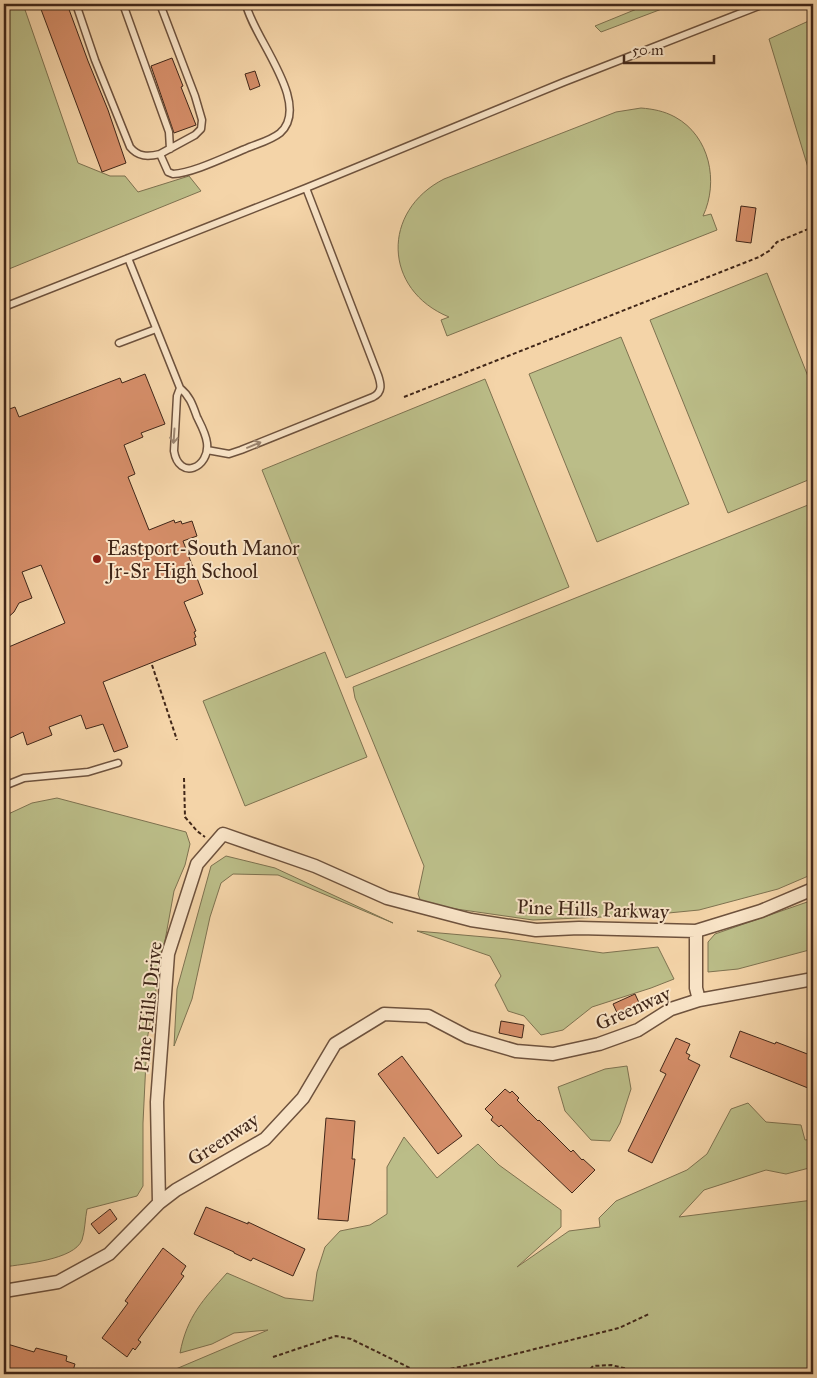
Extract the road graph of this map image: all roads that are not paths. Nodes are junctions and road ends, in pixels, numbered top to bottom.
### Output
1 (76, 4) edge
2 (123, 4) edge
3 (160, 4) edge
4 (246, 4) edge
5 (764, 4) edge
6 (170, 149) junction
7 (160, 154) junction
8 (306, 188) junction
9 (128, 258) junction
10 (4, 307) edge
11 (156, 329) junction
12 (119, 343) dead end
13 (180, 388) junction
14 (207, 450) junction
15 (118, 763) dead end
16 (4, 786) edge
17 (215, 844) joint
18 (813, 889) edge
19 (696, 931) junction
20 (813, 979) edge
21 (699, 1000) junction
22 (159, 1203) junction
23 (4, 1291) edge

1 - 7 lane
2 - 6 lane
3 - 6 lane
4 - 7 lane
5 - 8 lane
6 - 7 lane
8 - 9 lane
14 -> 8 lane
9 - 10 lane
9 - 11 lane
11 - 12 lane
11 - 13 lane
13 - 14 lane
13 -> 14 lane
15 - 16 lane
17 - 19 street, Pine Hills Parkway
17 - 22 street, Pine Hills Drive
18 - 19 street, Pine Hills Parkway
19 - 21 street, Greenway
20 - 21 street, Greenway
21 - 22 street, Greenway
22 - 23 street, Greenway

